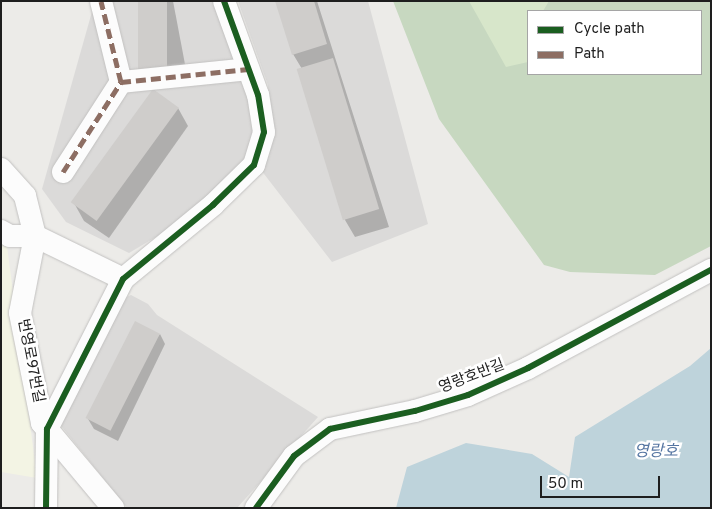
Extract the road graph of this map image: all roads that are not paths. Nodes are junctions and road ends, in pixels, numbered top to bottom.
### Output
1 (101, 1) edge
2 (224, 1) edge
3 (248, 69) junction
4 (121, 82) junction
5 (1, 169) edge
6 (63, 172) dead end
7 (1, 231) edge
8 (35, 236) junction
9 (711, 270) edge
10 (124, 279) junction
11 (47, 428) junction
12 (46, 508) edge
13 (113, 508) edge
14 (256, 508) edge

1 - 4 street
2 - 3 street
3 - 4 street
3 - 10 street
4 - 6 street
5 - 8 street, 번영로97번길
7 - 8 street
8 - 10 street
8 - 11 street, 번영로97번길
9 - 14 street, 영랑호반길
10 - 11 street
11 - 12 street
11 - 13 street, 번영로97번길

